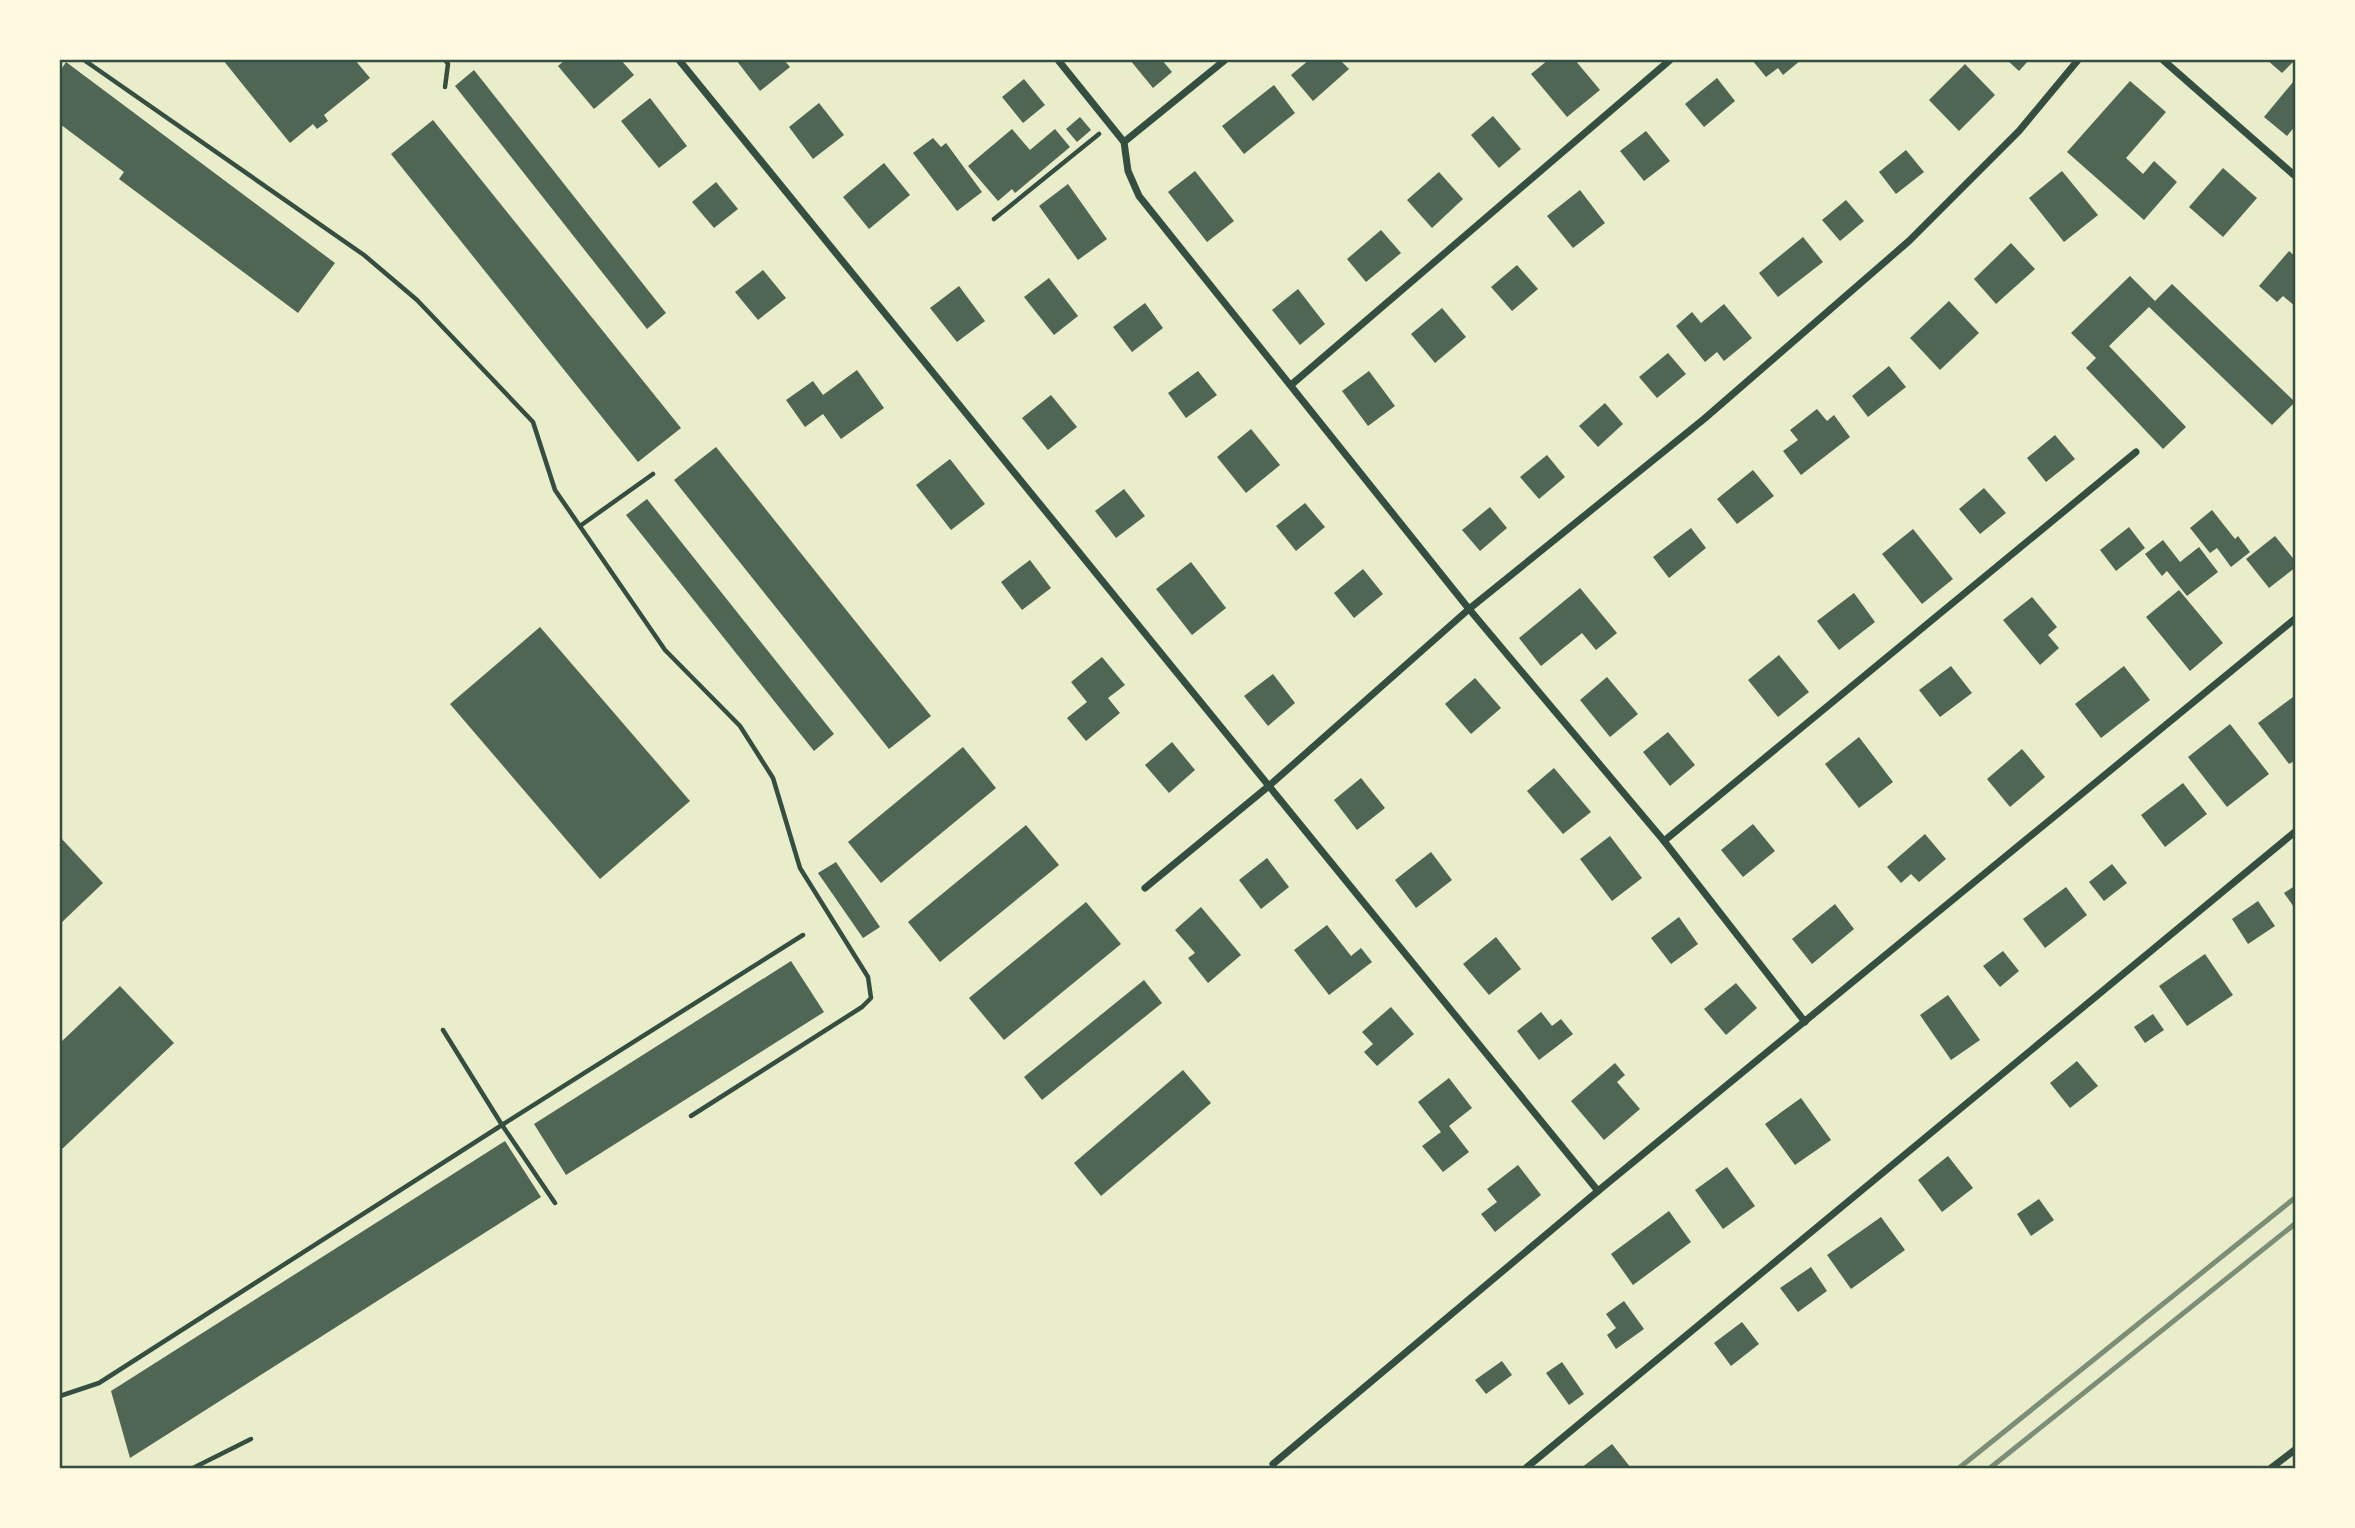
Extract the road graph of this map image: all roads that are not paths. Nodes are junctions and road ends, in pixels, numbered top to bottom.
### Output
1 (679, 60) edge
2 (1058, 60) edge
3 (1226, 60) edge
4 (1670, 60) edge
5 (2078, 60) edge
6 (2163, 60) edge
7 (1124, 142) junction
8 (2295, 174) edge
9 (1291, 385) junction
10 (2136, 452) dead end
11 (1469, 609) junction
12 (2295, 618) edge
13 (1270, 785) junction
14 (2295, 831) edge
15 (1664, 841) junction
16 (1145, 888) dead end
17 (1805, 1021) junction
18 (1598, 1191) junction
19 (2295, 1449) edge
20 (1273, 1464) dead end
21 (1526, 1468) edge
22 (2271, 1468) edge

1 - 13 street
2 - 7 street
3 - 7 street
4 - 9 street
5 - 11 street
6 - 8 street
7 - 9 street
9 - 11 street
10 - 15 street
11 - 13 street
11 - 15 street
12 - 17 street
13 - 16 street
13 - 18 street
14 - 21 street
15 - 17 street
17 - 18 street
18 - 20 street
19 - 22 street

